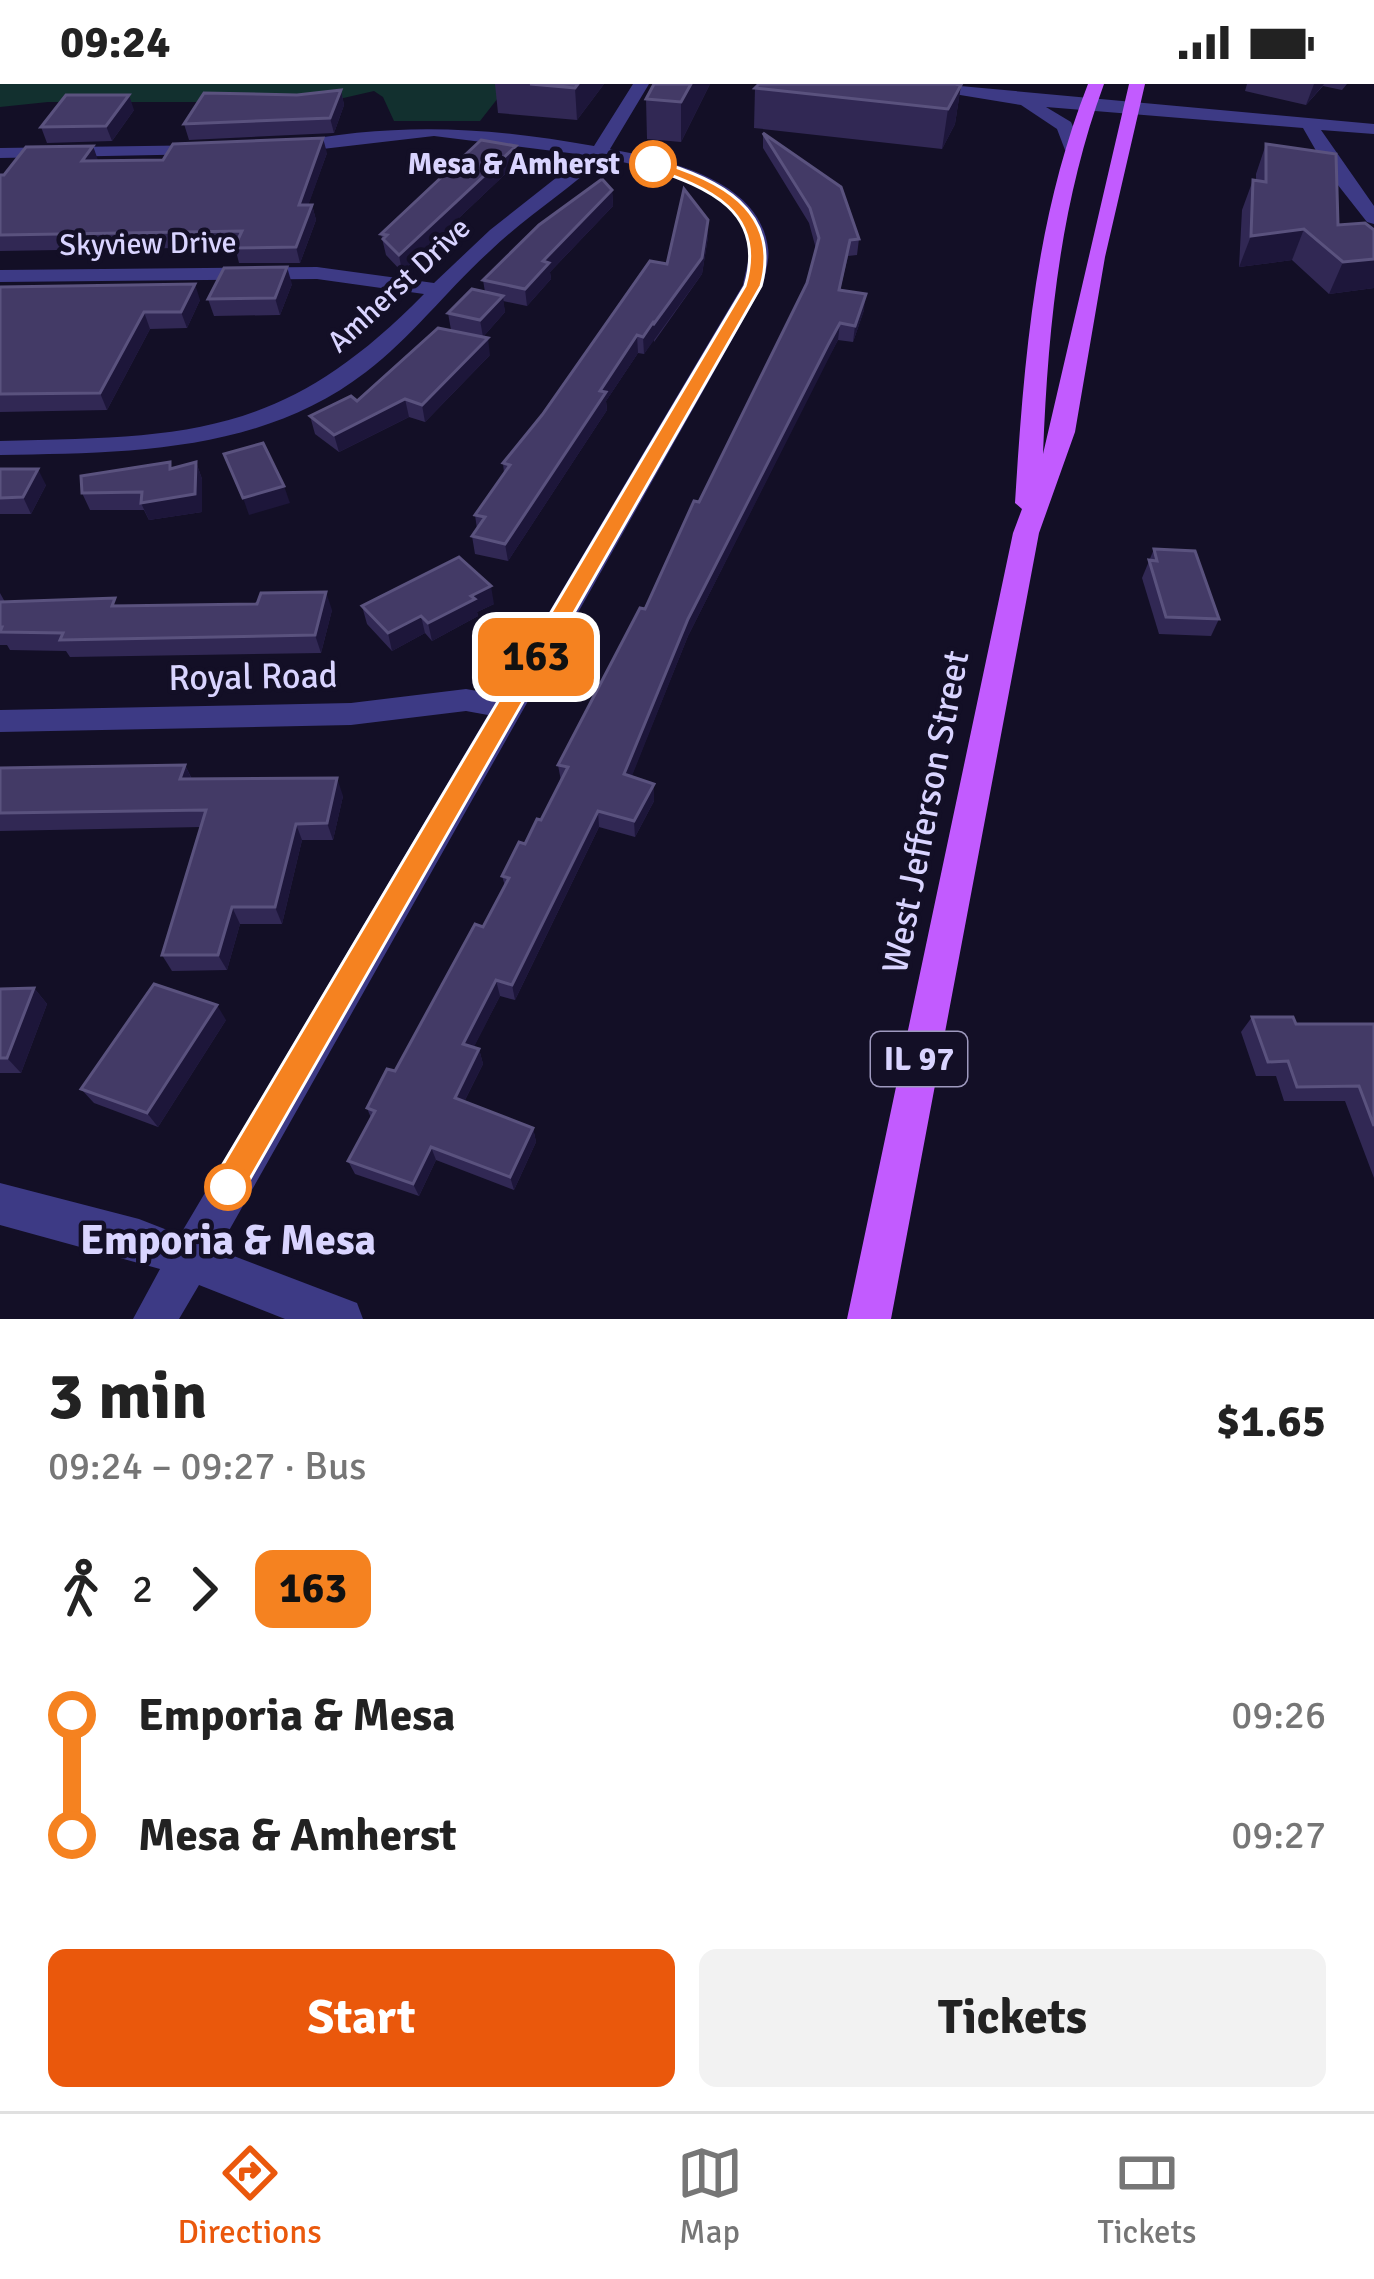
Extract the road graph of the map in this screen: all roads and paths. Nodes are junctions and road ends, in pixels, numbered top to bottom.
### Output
1 (641, 84) edge
2 (901, 84) edge
3 (1096, 84) edge
4 (1132, 96) edge
5 (1022, 100) junction
6 (1087, 105) junction
7 (1308, 124) junction
8 (1374, 129) edge
9 (261, 148) edge
10 (222, 149) edge
11 (1074, 150) junction
12 (598, 152) junction
13 (0, 153) edge
14 (1374, 218) edge
15 (0, 276) edge
16 (439, 290) junction
17 (0, 448) edge
18 (1026, 533) junction
19 (507, 707) junction
20 (0, 721) edge
21 (0, 1204) edge
22 (188, 1259) junction
23 (155, 1319) edge
24 (341, 1319) edge
25 (869, 1319) edge

1 - 12 street, Amherst Drive
2 - 5 street
3 - 6 main road, West Jefferson Street / IL 97
4 - 6 street
4 - 7 street
4 - 18 main road, West Jefferson Street / IL 97
5 - 6 street
5 - 11 street
6 - 11 main road, West Jefferson Street / IL 97
7 - 8 street
7 - 14 street
9 - 12 street
10 - 13 street
11 - 18 main road, West Jefferson Street / IL 97
12 - 16 street, Amherst Drive
12 - 19 street
15 - 16 street, Skyview Drive
16 - 17 street, Amherst Drive
18 - 25 main road, West Jefferson Street / IL 97
19 - 20 street, Royal Road
19 - 22 street
21 - 22 street
22 - 23 street
22 - 24 street

